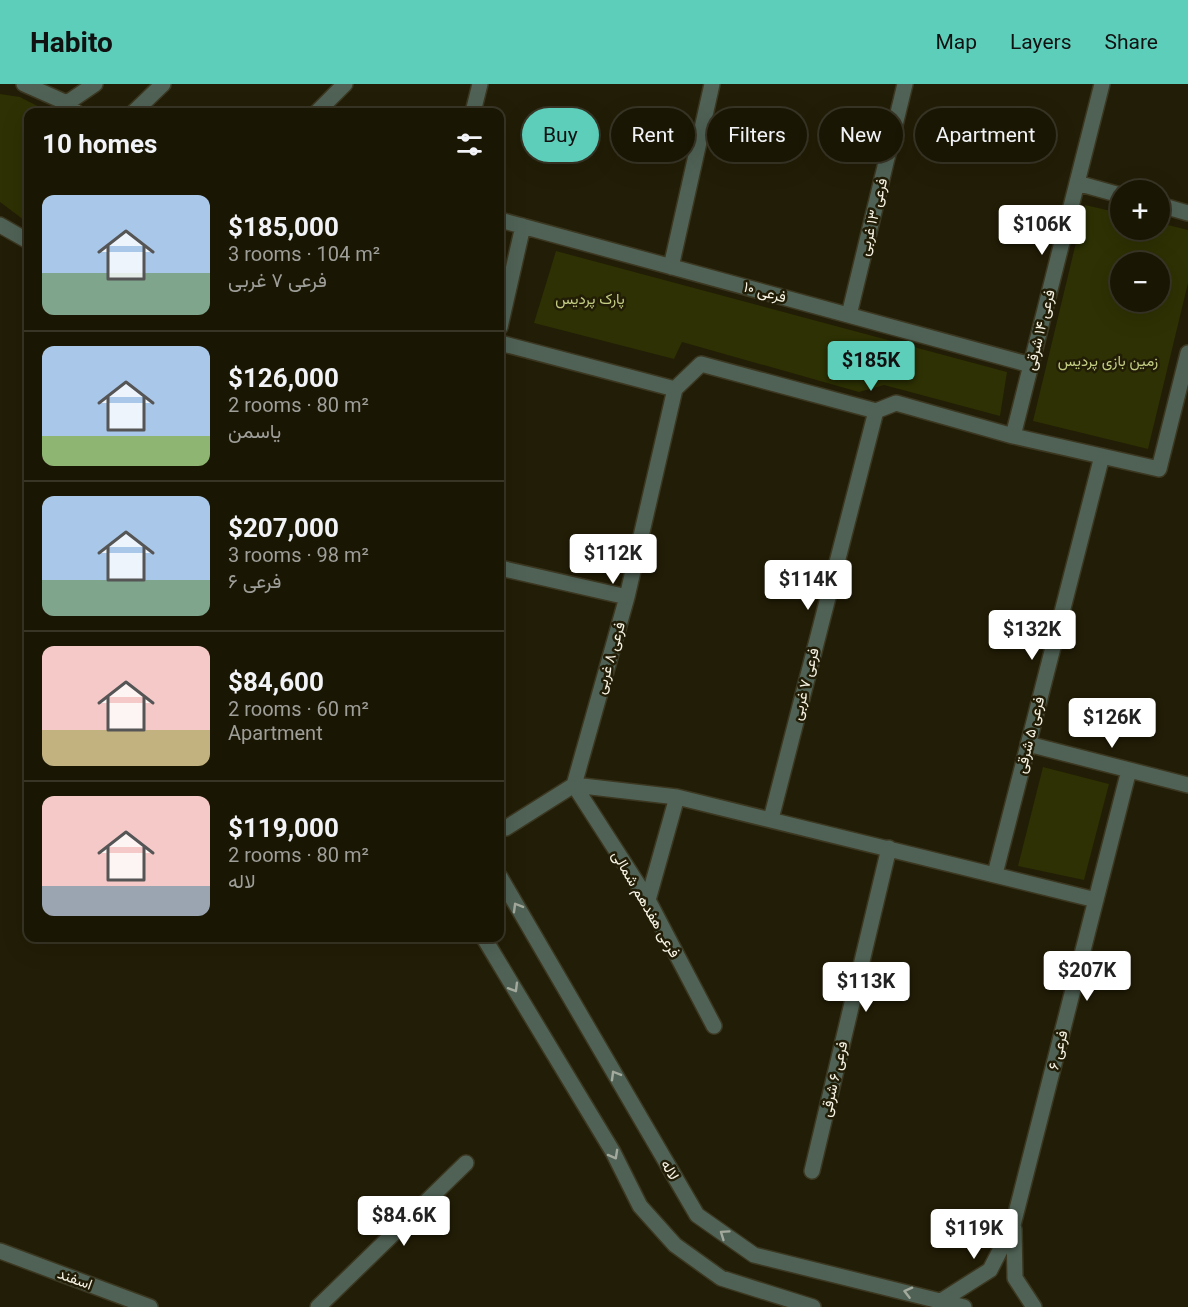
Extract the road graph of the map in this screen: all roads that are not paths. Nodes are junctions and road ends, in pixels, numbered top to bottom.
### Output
1 (24, 84) edge
2 (95, 84) edge
3 (163, 84) edge
4 (345, 84) edge
5 (480, 84) edge
6 (712, 84) edge
7 (905, 84) edge
8 (1102, 84) edge
9 (71, 108) edge
10 (138, 108) edge
11 (321, 108) edge
12 (474, 108) edge
13 (1077, 183) junction
14 (1110, 192) edge
15 (1170, 208) edge
16 (1188, 213) edge
17 (504, 221) edge
18 (0, 225) edge
19 (523, 226) junction
20 (24, 239) edge
21 (671, 267) junction
22 (504, 309) edge
23 (849, 315) junction
24 (504, 344) edge
25 (1188, 353) edge
26 (1031, 365) junction
27 (675, 389) junction
28 (876, 411) junction
29 (1013, 436) junction
30 (1102, 456) junction
31 (504, 569) edge
32 (627, 597) junction
33 (1028, 744) junction
34 (1129, 770) junction
35 (573, 785) junction
36 (1188, 785) edge
37 (677, 797) junction
38 (771, 819) junction
39 (506, 828) dead end
40 (889, 848) junction
41 (995, 874) junction
42 (504, 884) edge
43 (648, 900) junction
44 (1096, 900) junction
45 (486, 942) edge
46 (714, 1026) dead end
47 (466, 1163) dead end
48 (812, 1171) dead end
49 (1014, 1225) junction
50 (0, 1251) edge
51 (941, 1300) junction
52 (150, 1307) edge
53 (318, 1307) edge
54 (813, 1307) edge
55 (964, 1307) edge
56 (1034, 1307) edge

1 - 9 street
2 - 9 street
3 - 10 street
4 - 11 street
5 - 12 street
6 - 21 street
7 - 23 street, فرعی ۱۳ غربی
8 - 13 street, فرعی ۱۴ شرقی
13 - 14 street
13 - 26 street, فرعی ۱۴ شرقی
15 - 16 street
17 - 19 street, فرعی ۱۰
18 - 20 street
19 - 21 street, فرعی ۱۰
19 - 22 street
21 - 23 street, فرعی ۱۰
23 - 26 street, فرعی ۱۰
24 - 27 street
25 - 30 street
26 - 29 street, فرعی ۱۴ شرقی
27 - 28 street
27 - 32 street, فرعی ۸ غربی
28 - 29 street
28 - 38 street, فرعی ۷ غربی
29 - 30 street
30 - 33 street, فرعی ۵ شرقی
31 - 32 street
32 - 35 street, فرعی ۸ غربی
33 - 34 street
33 - 41 street, فرعی ۵ شرقی
34 - 36 street
34 - 44 street, فرعی ۶
35 - 37 street
35 - 39 street
35 - 43 street, فرعی هفدهم شمالی
37 - 38 street
37 - 43 street
38 - 40 street
40 - 41 street
40 - 48 street, فرعی ۶ شرقی
41 - 44 street
51 -> 42 street, لاله
43 - 46 street, فرعی هفدهم شمالی
44 - 49 street, فرعی ۶
45 -> 54 street
47 - 53 street
49 - 51 street
49 - 56 street
50 - 52 street, اسفند
51 - 55 street, لاله

